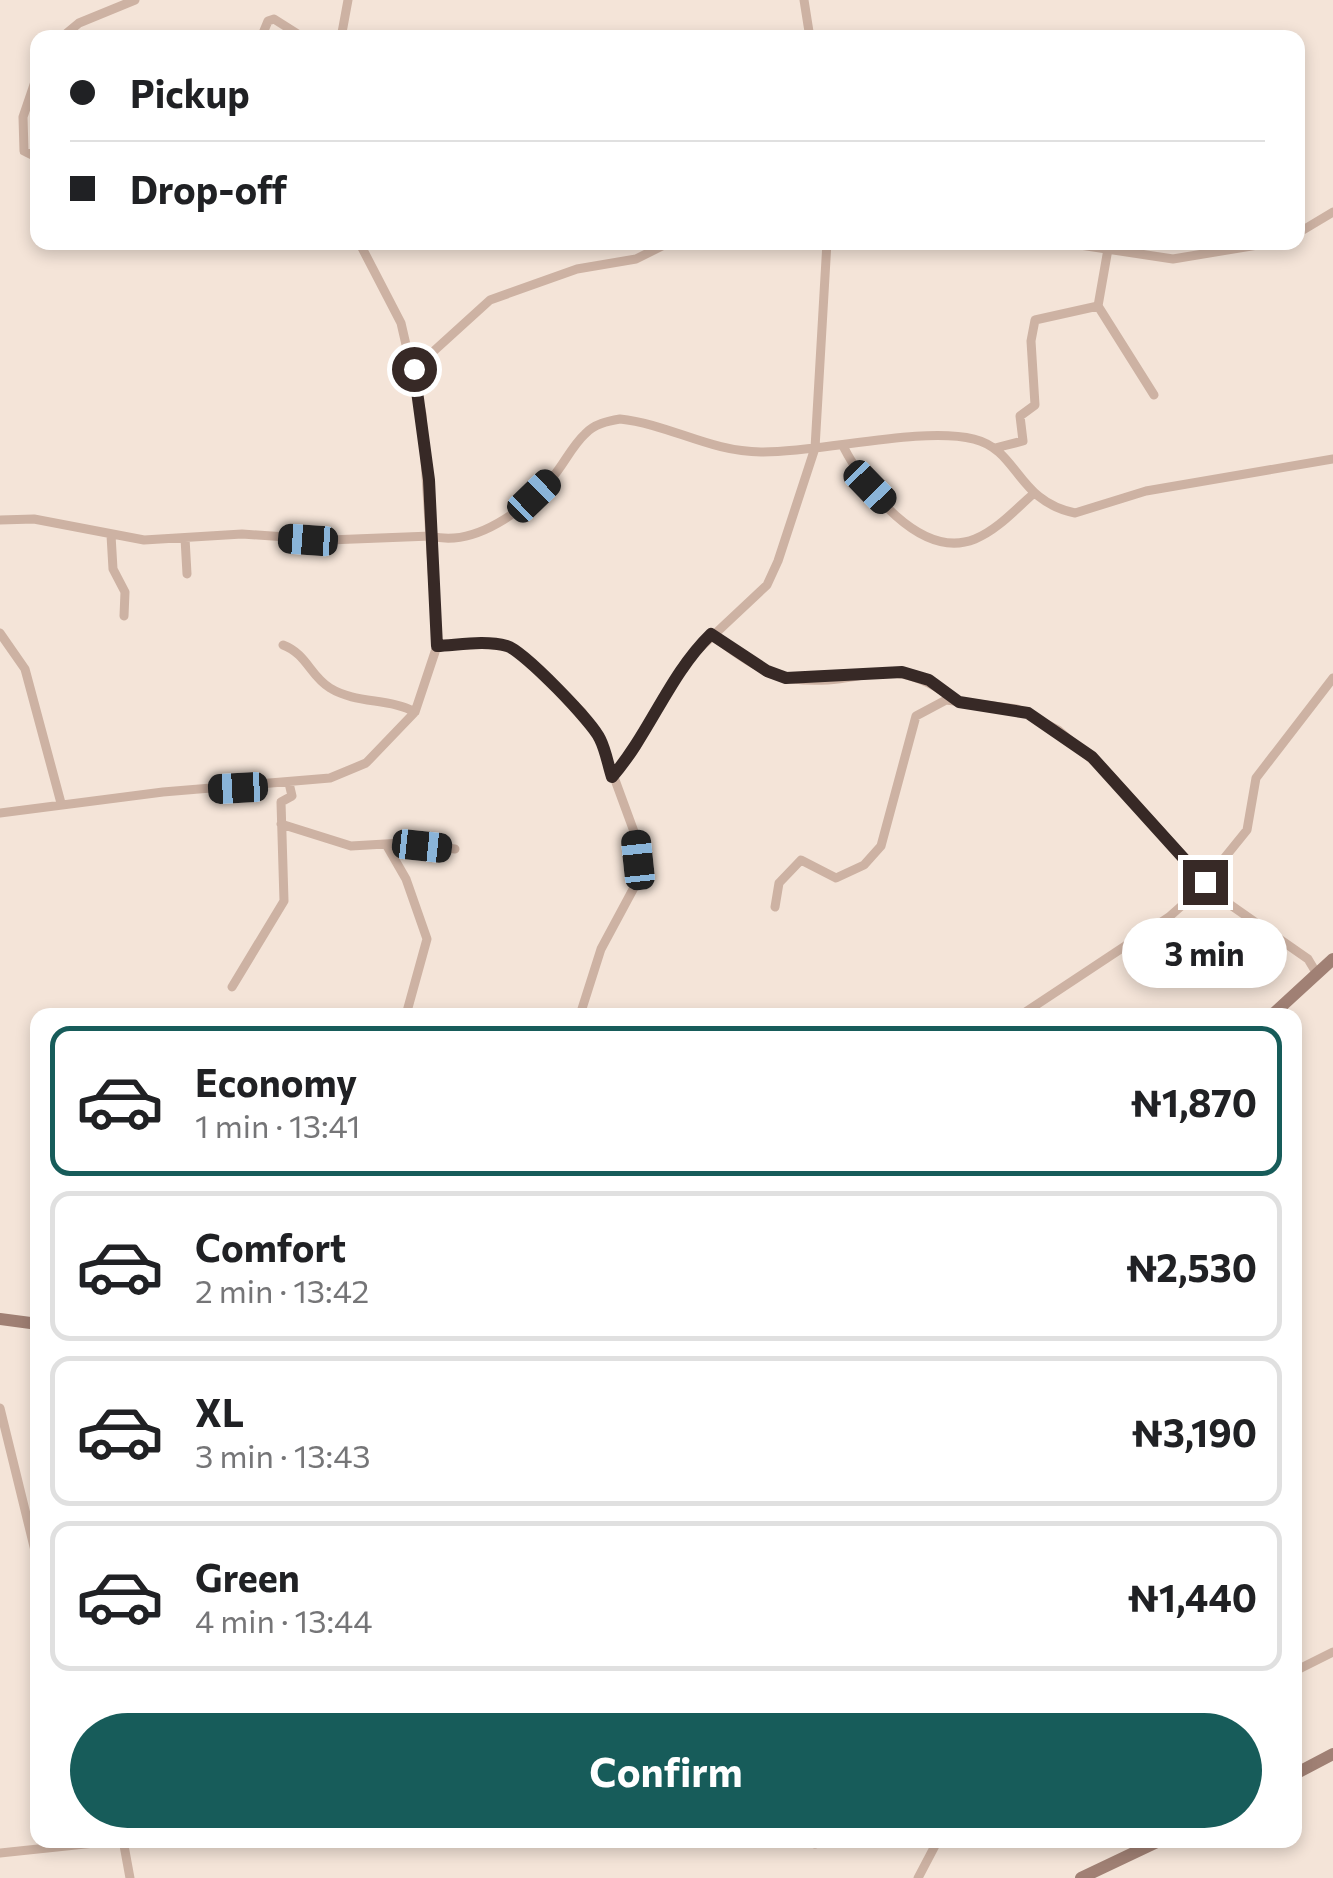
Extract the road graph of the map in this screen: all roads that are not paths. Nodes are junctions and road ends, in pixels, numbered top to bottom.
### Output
1 (135, 0) edge
2 (348, 0) edge
3 (804, 0) edge
4 (71, 30) edge
5 (264, 30) edge
6 (292, 30) edge
7 (342, 30) edge
8 (809, 30) edge
9 (30, 102) edge
10 (30, 154) edge
11 (1333, 212) edge
12 (1305, 230) edge
13 (364, 250) edge
14 (655, 250) edge
15 (827, 250) edge
16 (1108, 250) joint
17 (1237, 250) edge
18 (1098, 306) junction
19 (414, 369) junction
20 (1154, 396) dead end
21 (843, 446) junction
22 (815, 448) junction
23 (995, 448) junction
24 (1333, 459) edge
25 (1032, 494) junction
26 (0, 520) edge
27 (112, 535) junction
28 (431, 536) junction
29 (185, 538) junction
30 (187, 574) dead end
31 (124, 616) dead end
32 (0, 633) edge
33 (711, 634) junction
34 (283, 645) dead end
35 (437, 646) junction
36 (1333, 678) edge
37 (959, 702) junction
38 (416, 712) junction
39 (612, 777) junction
40 (289, 783) junction
41 (61, 803) junction
42 (0, 812) edge
43 (281, 824) junction
44 (387, 846) junction
45 (455, 849) dead end
46 (1205, 882) junction
47 (775, 906) dead end
48 (1333, 959) edge
49 (1317, 974) junction
50 (232, 986) dead end
51 (408, 1008) edge
52 (582, 1008) edge
53 (1032, 1008) edge
54 (1280, 1008) edge
55 (0, 1318) edge
56 (30, 1323) edge
57 (0, 1408) edge
58 (30, 1530) edge
59 (1333, 1652) edge
60 (1302, 1668) edge
61 (1333, 1754) edge
62 (1302, 1770) edge
63 (47, 1848) edge
64 (124, 1848) edge
65 (934, 1848) edge
66 (1145, 1848) edge
67 (0, 1853) edge
68 (130, 1878) edge
69 (918, 1878) edge
70 (1081, 1878) edge

1 - 4 street
2 - 7 street
3 - 8 street
5 - 6 street
9 - 10 street
11 - 12 street
13 - 19 street
14 - 19 street
15 - 22 street
16 - 17 street
16 - 18 street
18 - 20 street
18 - 23 street
19 - 28 street
21 - 22 street
21 - 23 street
21 - 25 street
22 - 28 street
22 - 33 street
23 - 25 street
24 - 25 street
26 - 27 street
27 - 29 street
27 - 31 street
28 - 29 street
28 - 35 street
29 - 30 street
32 - 41 street
33 - 37 street
33 - 39 street
34 - 38 street
35 - 38 street
35 - 39 street
36 - 46 street
37 - 46 street
37 - 47 street
38 - 40 street
39 - 52 street
40 - 41 street
40 - 43 street
41 - 42 street
43 - 44 street
43 - 50 street
44 - 45 street
44 - 51 street
46 - 49 street
46 - 53 street
48 - 49 main road
49 - 54 main road
55 - 56 main road
57 - 58 street
59 - 60 street
61 - 62 main road
63 - 67 street
64 - 68 street
65 - 69 street
66 - 70 main road

